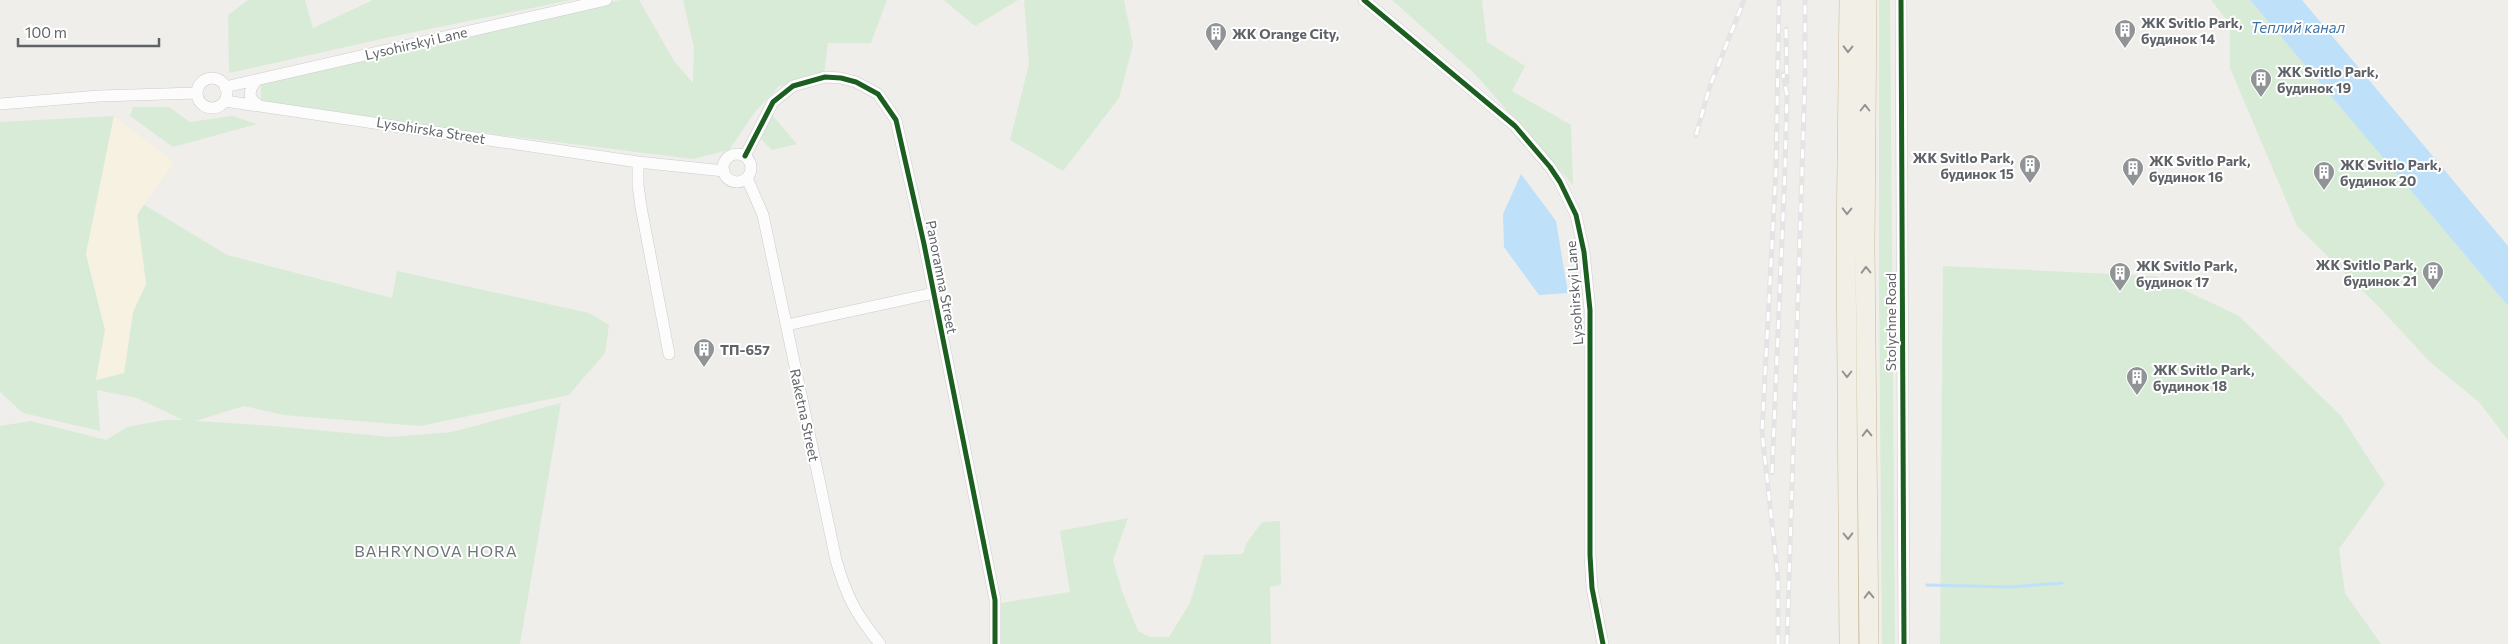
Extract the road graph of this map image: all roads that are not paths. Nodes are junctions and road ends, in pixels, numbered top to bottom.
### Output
1 (606, 0) edge
2 (1364, 0) edge
3 (1849, 0) edge
4 (1867, 0) edge
5 (1901, 0) edge
6 (257, 80) junction
7 (225, 87) junction
8 (197, 93) junction
9 (225, 101) junction
10 (0, 104) edge
11 (257, 104) junction
12 (745, 156) junction
13 (638, 162) junction
14 (724, 171) junction
15 (747, 178) junction
16 (934, 293) junction
17 (787, 325) junction
18 (669, 354) dead end
19 (880, 644) edge
20 (994, 644) edge
21 (1604, 644) edge
22 (1849, 644) edge
23 (1869, 644) edge
24 (1904, 644) edge

1 - 6 street, Lysohirskyi Lane
2 - 21 street, Lysohirskyi Lane
3 -> 22 highway
23 -> 4 highway, Stolychne Road
5 - 24 street, Stolychne Road
6 - 7 street, Lysohirskyi Lane
6 - 11 street
7 - 8 street
7 - 9 street
8 - 9 street
8 - 10 street
9 - 11 street, Lysohirska Street
11 - 13 street, Lysohirska Street
12 - 14 street
12 - 15 street
12 - 16 street, Panoramna Street
13 - 14 street, Lysohirska Street
13 - 18 street
14 - 15 street
15 - 17 street, Raketna Street
16 - 17 street
16 - 20 street, Panoramna Street
17 - 19 street, Raketna Street

